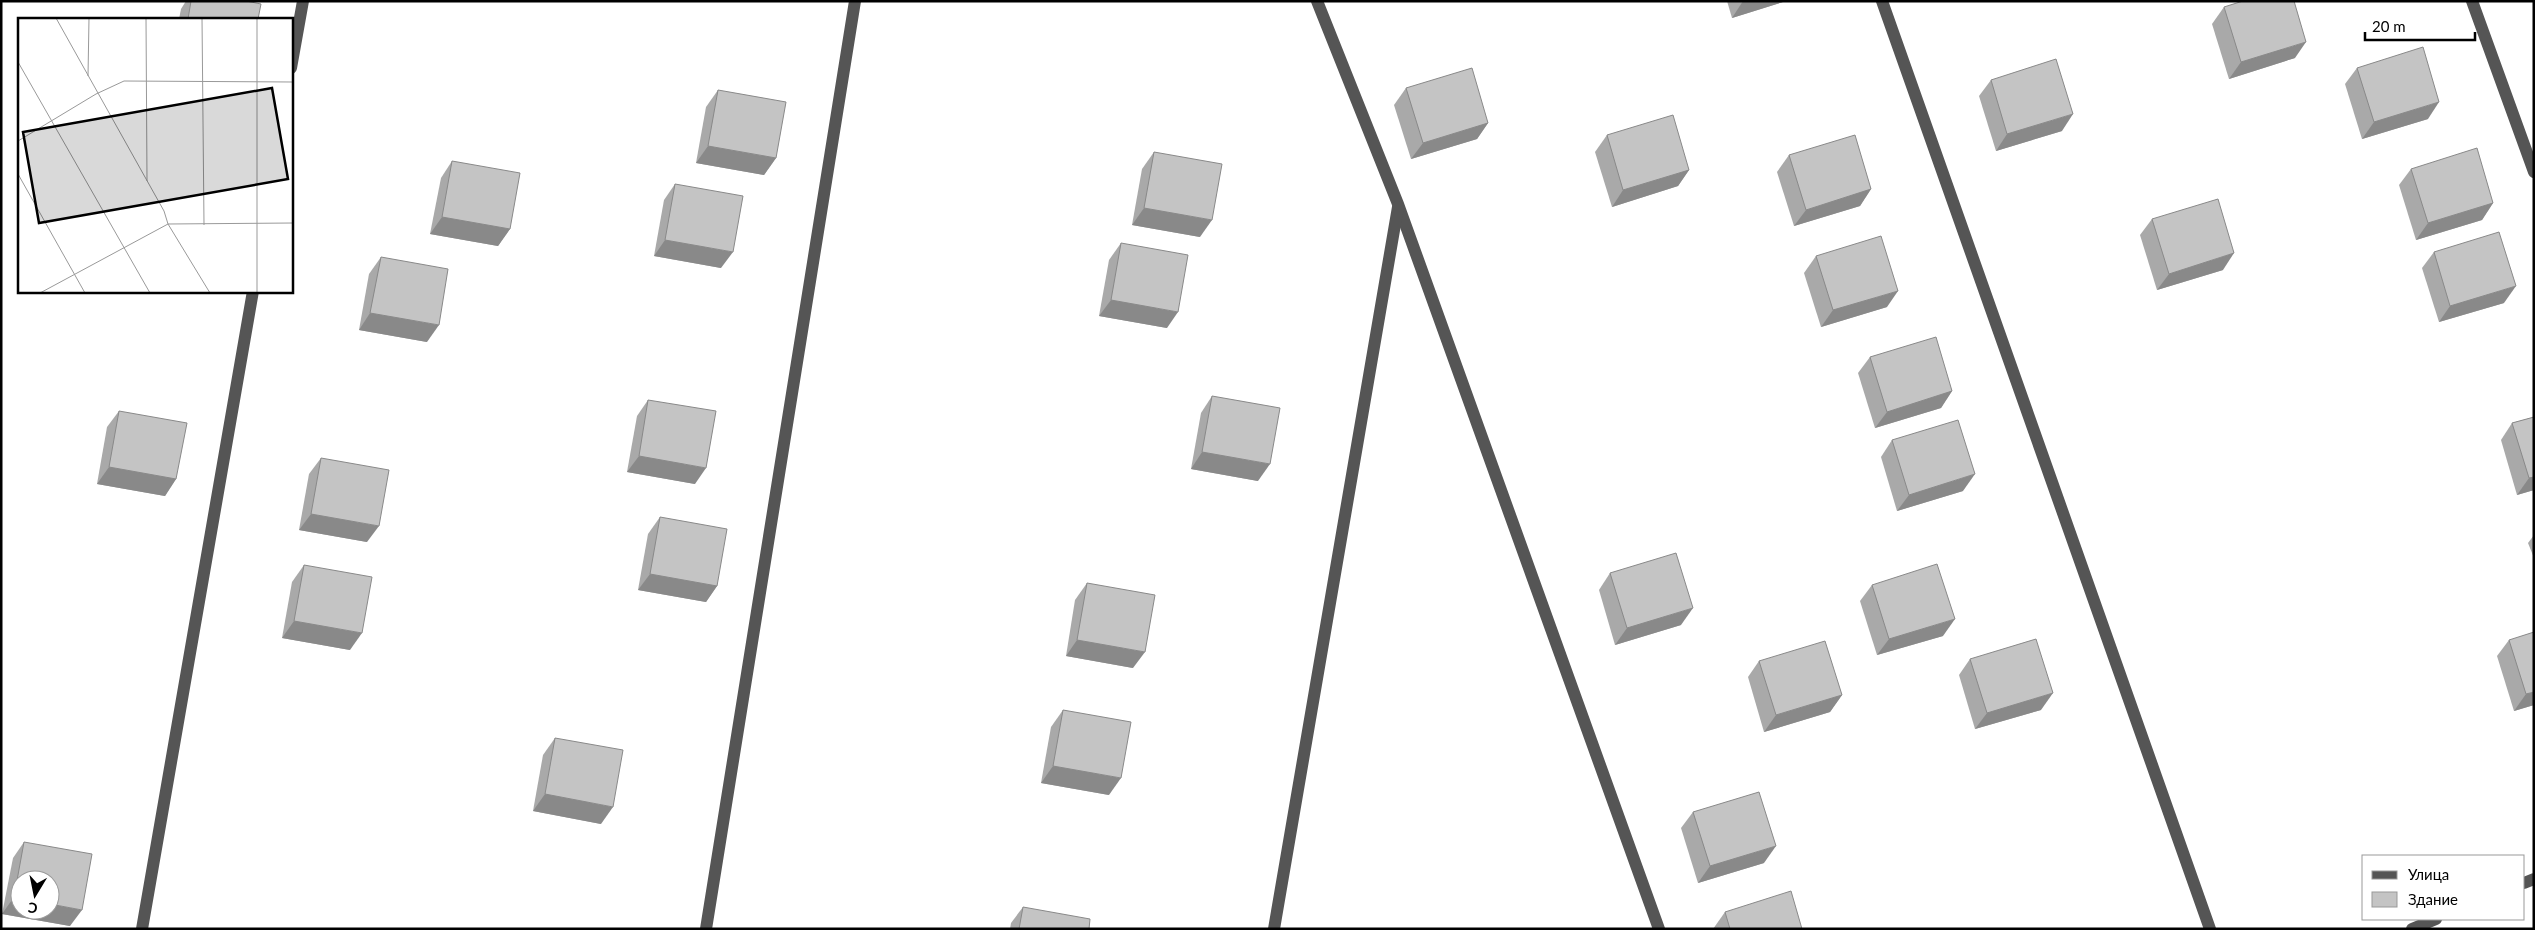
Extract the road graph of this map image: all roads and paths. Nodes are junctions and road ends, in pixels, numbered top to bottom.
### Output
1 (303, 1) edge
2 (854, 1) edge
3 (1317, 1) edge
4 (1882, 1) edge
5 (2472, 1) edge
6 (292, 62) edge
7 (2534, 172) edge
8 (1398, 204) junction
9 (253, 292) edge
10 (2434, 920) edge
11 (142, 929) edge
12 (706, 929) edge
13 (1274, 929) edge
14 (1659, 929) edge
15 (2210, 929) edge
16 (2412, 929) edge

1 - 6 street
2 - 12 street
3 - 8 street
4 - 15 street
5 - 7 street
8 - 13 street
8 - 14 street
9 - 11 street
10 - 16 street

